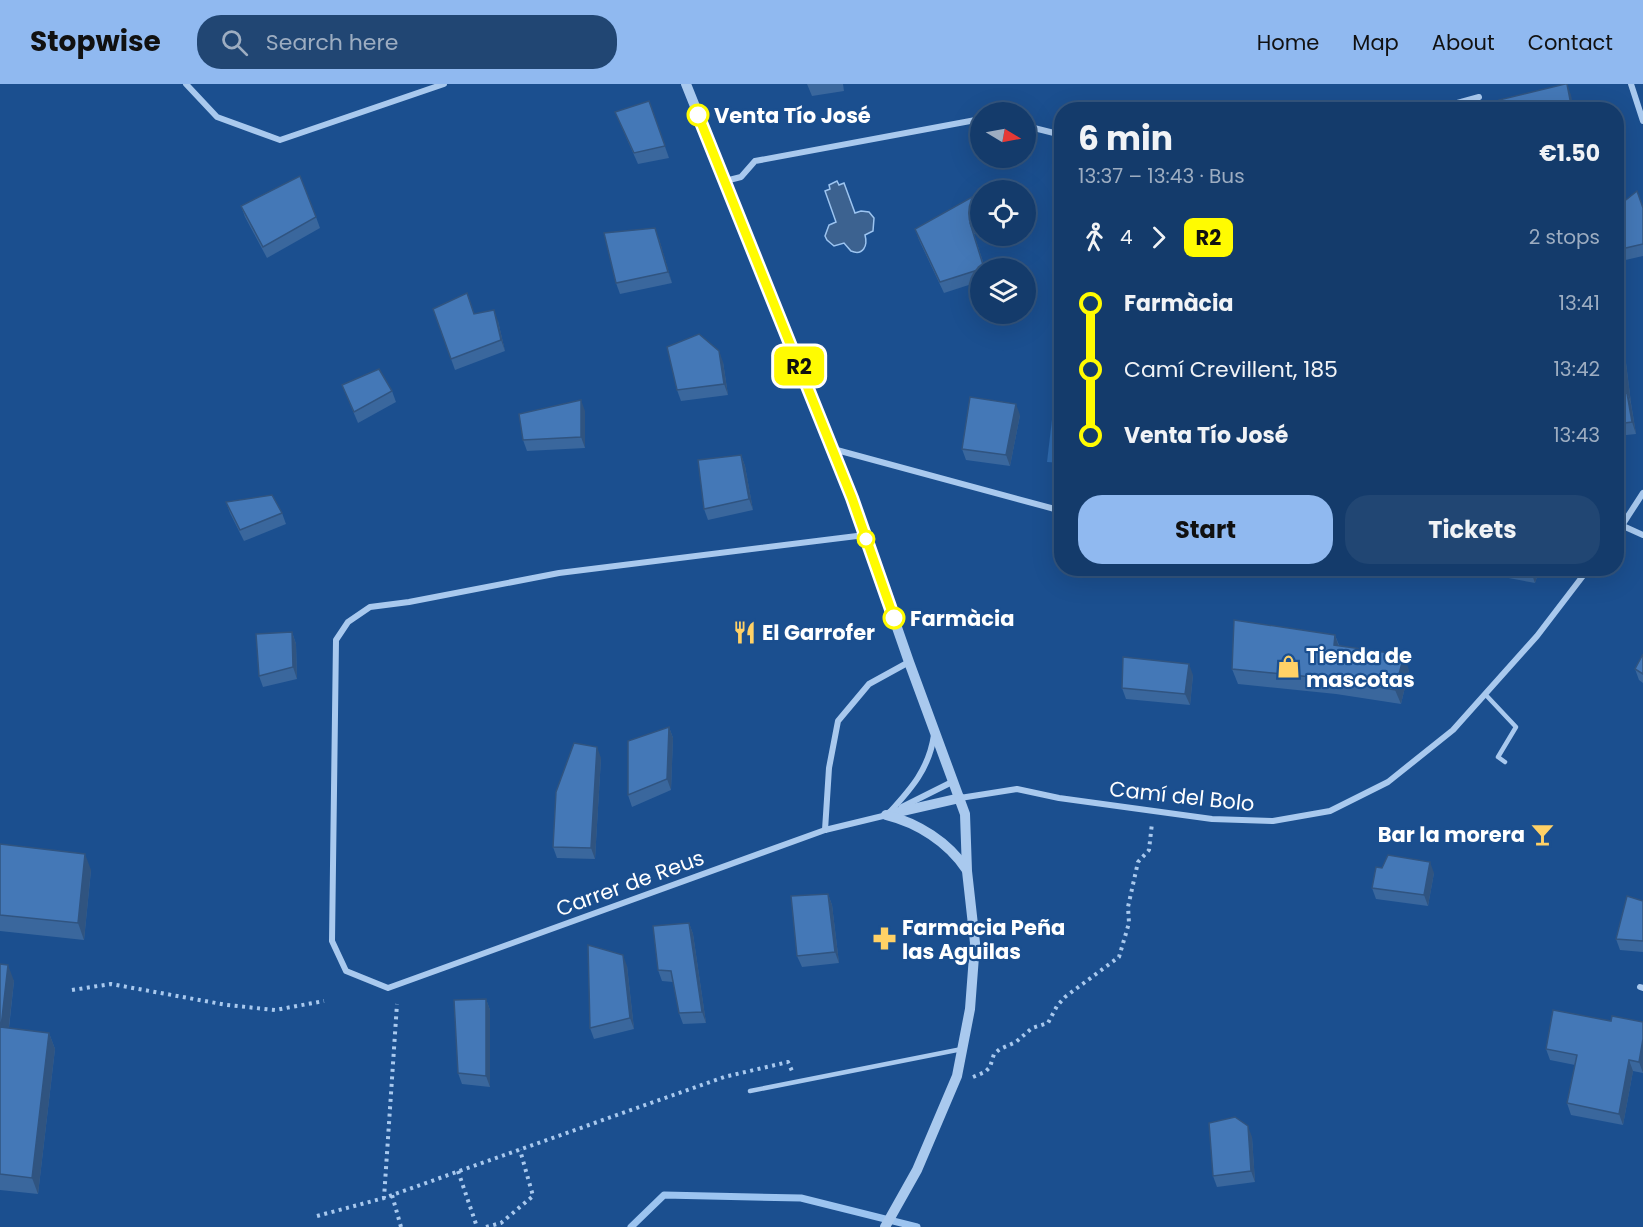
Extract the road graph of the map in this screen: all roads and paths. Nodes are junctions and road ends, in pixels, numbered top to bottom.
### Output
1 (186, 84) edge
2 (444, 84) edge
3 (686, 84) edge
4 (1631, 84) edge
5 (1479, 97) dead end
6 (1461, 102) edge
7 (970, 121) edge
8 (1643, 121) edge
9 (1036, 128) edge
10 (1054, 133) edge
11 (724, 181) junction
12 (832, 449) junction
13 (1643, 493) edge
14 (1054, 509) edge
15 (1624, 524) edge
16 (1624, 526) edge
17 (1643, 535) edge
18 (865, 536) junction
19 (1583, 576) edge
20 (909, 662) junction
21 (1485, 694) junction
22 (934, 731) junction
23 (1505, 762) dead end
24 (954, 781) junction
25 (960, 798) junction
26 (886, 815) junction
27 (1152, 823) dead end
28 (825, 830) junction
29 (967, 870) junction
30 (72, 990) dead end
31 (324, 1001) dead end
32 (397, 1004) dead end
33 (962, 1049) junction
34 (970, 1078) dead end
35 (797, 1083) junction
36 (750, 1091) dead end
37 (520, 1150) junction
38 (458, 1171) junction
39 (392, 1195) junction
40 (384, 1197) junction
41 (317, 1216) dead end
42 (402, 1227) edge
43 (477, 1227) edge
44 (486, 1227) edge
45 (885, 1227) edge

1 - 2 street
3 - 11 street
4 - 8 street
5 - 6 street
7 - 11 street
9 - 10 street
11 - 12 street
12 - 14 street
12 - 18 street
13 - 15 street
16 - 17 street
18 - 20 street
18 - 28 street, Carrer de Reus
19 - 21 street, Camí del Bolo
20 - 22 street
20 - 28 street
21 - 23 lane
21 - 25 street, Camí del Bolo
22 - 24 street
22 - 26 street
24 - 25 street
24 - 26 street, Carrer de Reus
25 - 26 street
25 - 29 street
26 - 28 street, Carrer de Reus
26 - 29 street
27 - 34 path
29 - 33 street
30 - 31 path
32 - 40 path
33 - 35 lane
33 - 45 street
35 - 36 lane
35 - 37 path
37 - 38 path
37 - 44 path
38 - 39 path
38 - 43 path
39 - 40 path
39 - 42 path
40 - 41 path

